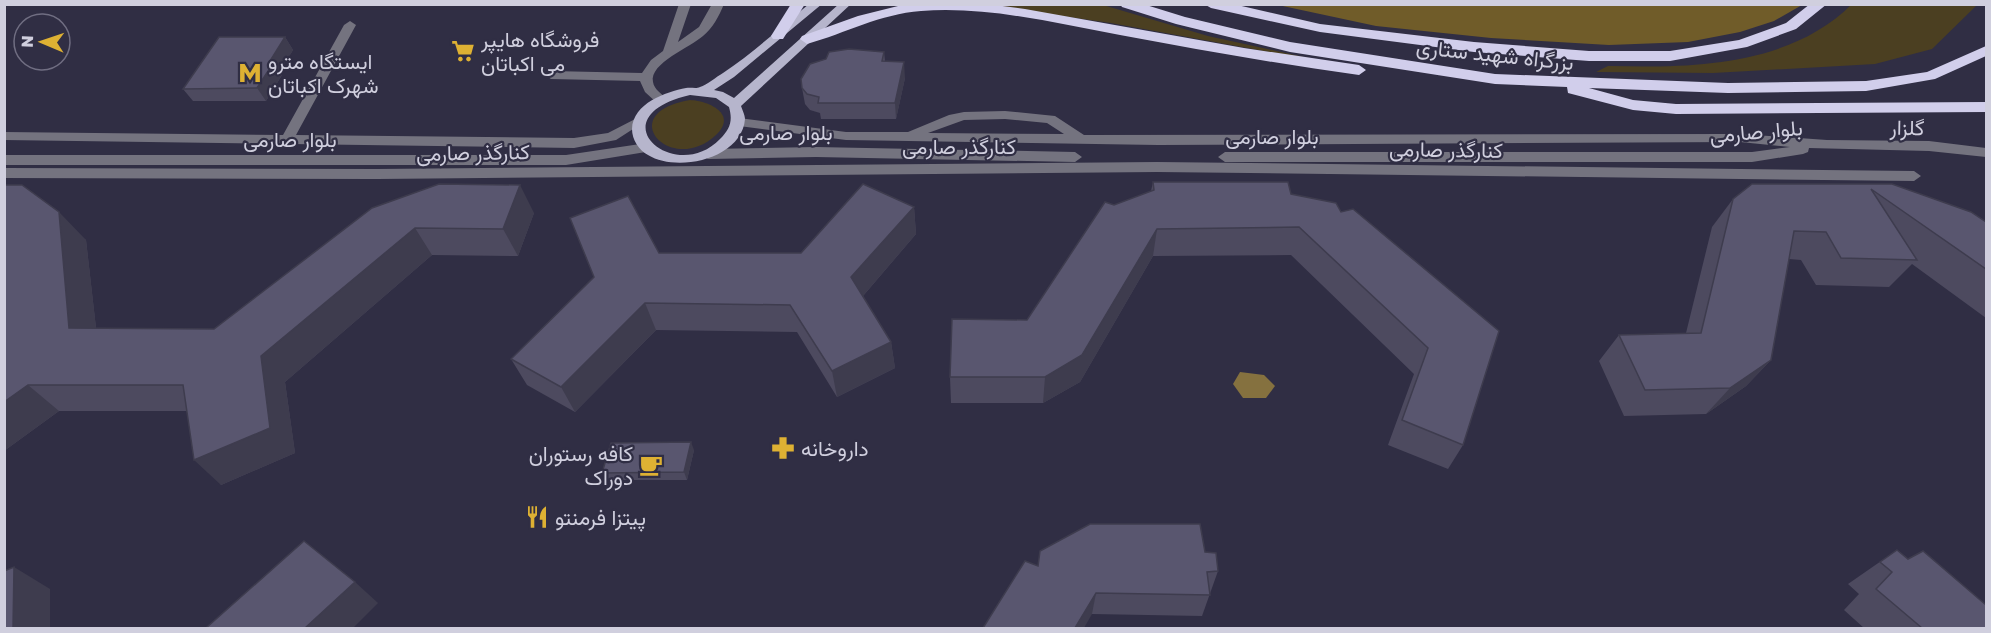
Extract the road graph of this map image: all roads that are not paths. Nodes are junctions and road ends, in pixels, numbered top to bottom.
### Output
1 (685, 4) edge
2 (718, 4) edge
3 (798, 4) edge
4 (817, 4) edge
5 (846, 4) edge
6 (1127, 4) edge
7 (1211, 4) edge
8 (1264, 4) edge
9 (1820, 4) edge
10 (350, 25) dead end
11 (778, 36) junction
12 (807, 39) junction
13 (1474, 47) junction
14 (669, 51) junction
15 (1986, 51) edge
16 (551, 75) dead end
17 (646, 77) junction
18 (1495, 79) junction
19 (1549, 81) junction
20 (703, 91) junction
21 (662, 100) junction
22 (734, 105) junction
23 (1986, 107) edge
24 (641, 120) junction
25 (739, 122) junction
26 (4, 136) edge
27 (906, 136) junction
28 (287, 139) junction
29 (1081, 139) junction
30 (1198, 140) junction
31 (1827, 145) junction
32 (647, 148) junction
33 (1986, 153) edge
34 (708, 154) junction
35 (4, 160) edge
36 (1201, 162) junction
37 (679, 165) junction
38 (4, 173) edge
39 (1914, 177) dead end

1 - 14 street
2 - 14 street
3 - 11 highway
4 - 11 main road
5 - 12 main road
6 - 18 highway, بزرگراه شهید ستاری
7 - 13 highway, بزرگراه شهید ستاری
8 - 13 highway
9 - 13 highway, بزرگراه شهید ستاری
10 - 28 street
11 - 20 main road
12 - 18 highway
12 - 22 main road
14 - 17 street
15 - 19 highway, بزرگراه شهید ستاری
16 - 17 street
17 - 21 street
18 - 19 highway, بزرگراه شهید ستاری
19 - 23 highway
20 - 21 main road
20 - 22 main road
21 - 24 main road
22 - 25 main road
24 - 28 street, بلوار صارمی
24 - 32 main road
25 - 27 street, بلوار صارمی
25 - 34 main road
26 - 28 street, بلوار صارمی
27 - 29 street, بلوار صارمی
27 - 29 street
29 - 30 street, بلوار صارمی
30 - 31 street, بلوار صارمی
30 - 36 street
31 - 33 street, گلزار
31 - 36 street, بلوار صارمی
32 - 35 street, بلوار صارمی
32 - 37 main road
34 - 36 street, بلوار صارمی
34 - 37 main road
36 - 37 street, کنارگذر صارمی
36 - 39 street, کنارگذر صارمی
37 - 38 street, کنارگذر صارمی

